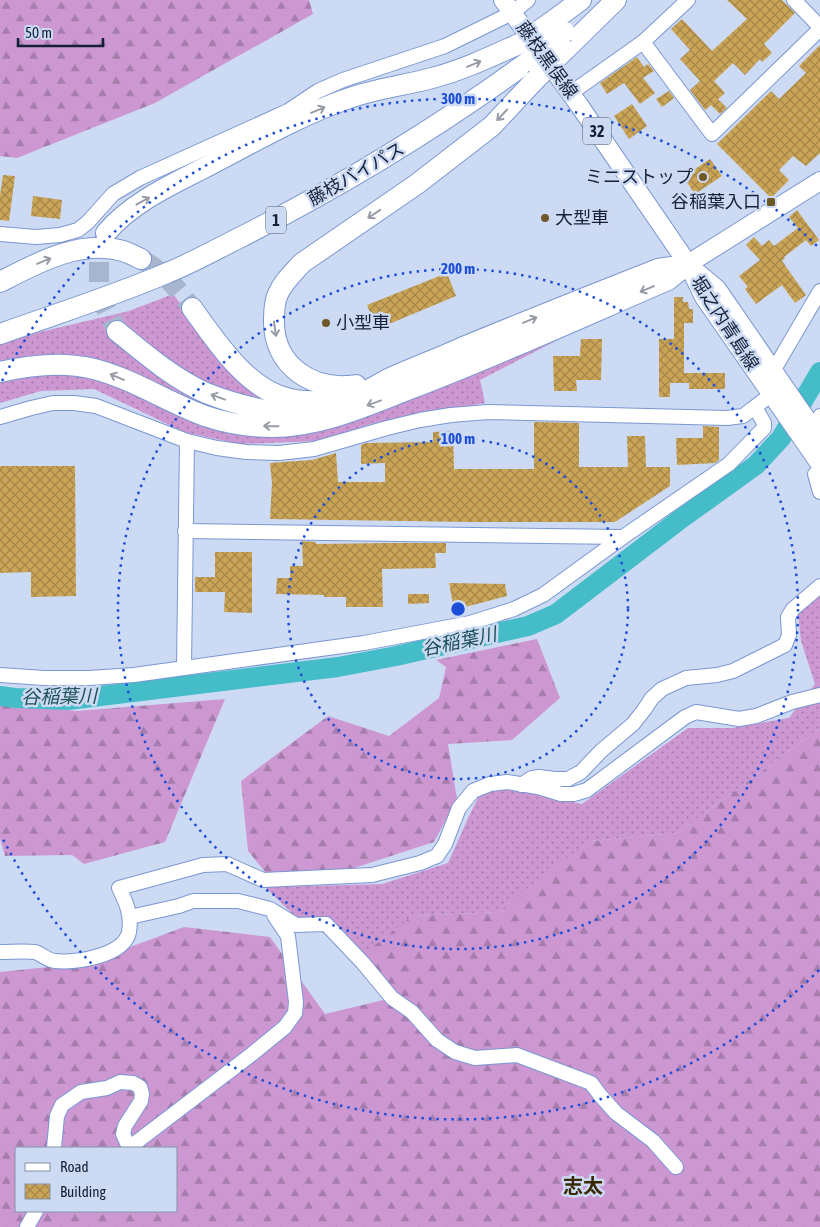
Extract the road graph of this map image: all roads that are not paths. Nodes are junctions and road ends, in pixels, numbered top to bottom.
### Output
1 (528, 0) edge
2 (581, 0) edge
3 (601, 0) edge
4 (616, 0) edge
5 (688, 0) edge
6 (794, 0) edge
7 (508, 6) edge
8 (820, 28) edge
9 (561, 34) junction
10 (643, 42) junction
11 (525, 52) junction
12 (571, 93) junction
13 (820, 181) edge
14 (106, 233) tunnel mouth
15 (0, 234) edge
16 (141, 258) tunnel mouth
17 (688, 264) junction
18 (0, 282) edge
19 (820, 291) edge
20 (192, 308) tunnel mouth
21 (117, 331) tunnel mouth
22 (0, 334) edge
23 (0, 372) edge
24 (770, 383) junction
25 (392, 387) junction
26 (755, 407) junction
27 (352, 411) junction
28 (0, 416) edge
29 (812, 427) edge
30 (186, 441) junction
31 (820, 464) edge
32 (820, 470) edge
33 (820, 492) edge
34 (186, 531) junction
35 (623, 537) junction
36 (820, 586) edge
37 (184, 667) junction
38 (0, 675) edge
39 (820, 695) edge
40 (522, 785) junction
41 (270, 909) junction
42 (130, 917) junction
43 (0, 952) edge
44 (54, 1147) edge
45 (676, 1167) dead end
46 (35, 1212) edge
47 (27, 1227) edge

1 - 7 street
2 - 9 highway, 1
3 - 9 highway, 藤枝バイパス / 1
4 - 9 highway, 1
5 - 10 street
6 - 8 street
7 - 12 main road, 藤枝黒俣線 / 32
7 - 15 street
8 - 10 street
9 - 11 highway, 藤枝バイパス / 1, bridge
9 -> 25 highway, 1, bridge
10 - 12 street
14 -> 11 highway, 1
11 - 22 highway, 藤枝バイパス / 1
12 - 17 main road, 藤枝黒俣線 / 32
13 - 17 main road
18 -> 16 highway
17 - 24 main road, 堀之内青島線
25 -> 17 highway, 1
17 -> 25 highway, 1
19 - 24 street
20 - 25 highway, 1
27 -> 21 highway, 1
27 -> 23 highway, 1
24 - 26 street
24 - 29 main road, 堀之内青島線
25 -> 27 highway, 1
26 - 30 street
26 - 35 street
28 - 30 street
29 - 31 main road, 堀之内青島線
30 - 34 street
32 - 33 street
34 - 35 street
34 - 37 street
35 - 37 street
36 - 40 street
37 - 38 street
39 - 40 street
40 - 42 street
41 - 42 street
41 - 44 street
41 - 45 street
42 - 43 street
46 - 47 street

